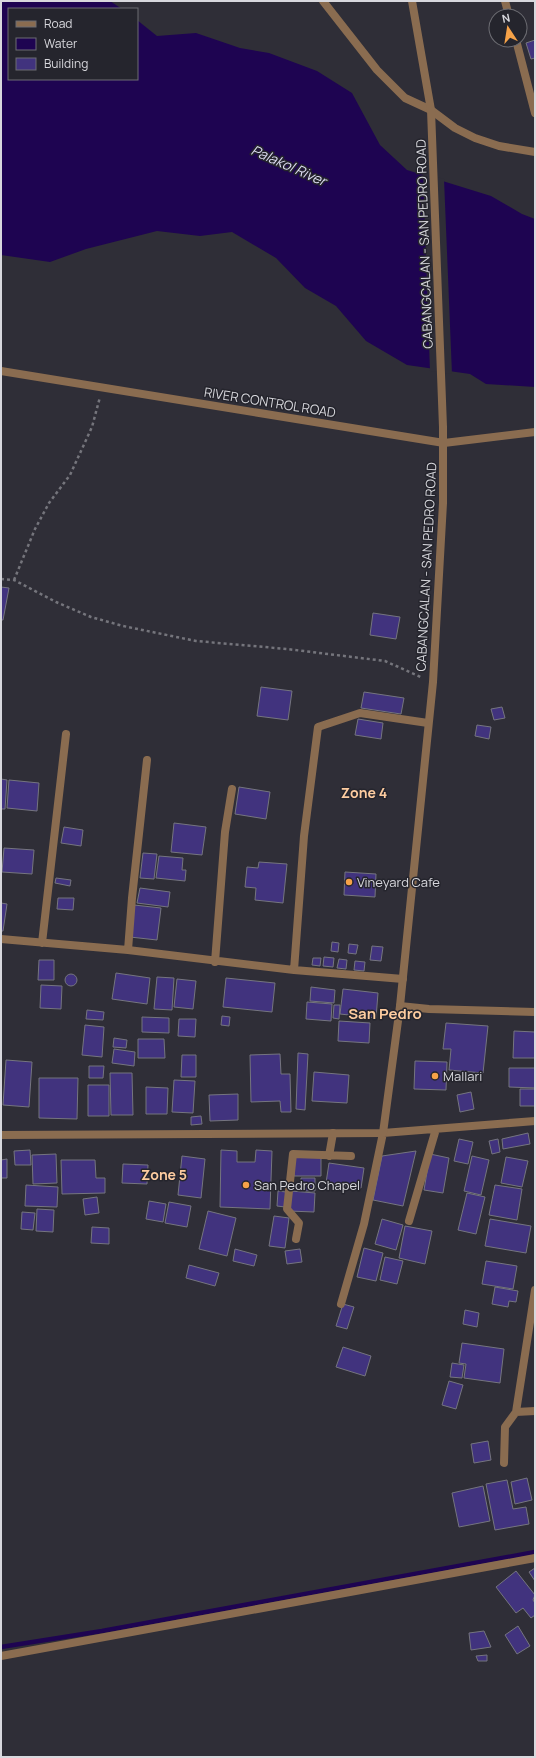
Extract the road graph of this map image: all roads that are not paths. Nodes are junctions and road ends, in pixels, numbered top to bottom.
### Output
1 (324, 1) edge
2 (412, 1) edge
3 (518, 48) edge
4 (431, 110) junction
5 (535, 113) edge
6 (535, 152) edge
7 (1, 371) edge
8 (535, 432) edge
9 (444, 444) junction
10 (428, 723) junction
11 (66, 734) dead end
12 (147, 760) dead end
13 (232, 788) dead end
14 (1, 939) edge
15 (42, 943) junction
16 (128, 950) junction
17 (216, 962) junction
18 (294, 970) junction
19 (403, 979) junction
20 (400, 1006) junction
21 (535, 1012) edge
22 (535, 1121) edge
23 (436, 1129) junction
24 (382, 1133) junction
25 (333, 1134) junction
26 (1, 1135) edge
27 (329, 1156) junction
28 (352, 1156) dead end
29 (409, 1221) dead end
30 (296, 1239) dead end
31 (535, 1290) edge
32 (340, 1304) dead end
33 (535, 1411) edge
34 (516, 1412) junction
35 (504, 1463) dead end
36 (535, 1558) edge
37 (1, 1656) edge

1 - 4 street
2 - 4 street, CABANGCALAN - SAN PEDRO ROAD
3 - 5 street
4 - 6 street
4 - 9 street, CABANGCALAN - SAN PEDRO ROAD
7 - 9 street, RIVER CONTROL ROAD
8 - 9 street, RIVER CONTROL ROAD
9 - 10 street, CABANGCALAN - SAN PEDRO ROAD
10 - 18 street
10 - 19 street, CABANGCALAN - SAN PEDRO ROAD
11 - 15 street
12 - 16 street
13 - 17 street
14 - 15 street
15 - 16 street
16 - 17 street
17 - 18 street
18 - 19 street
19 - 20 street, CABANGCALAN - SAN PEDRO ROAD
20 - 21 street
20 - 24 street, CABANGCALAN - SAN PEDRO ROAD
22 - 23 street
23 - 24 street
23 - 29 street
24 - 25 street
24 - 32 street, CABANGCALAN - SAN PEDRO ROAD
25 - 26 street
25 - 27 street
27 - 28 street
27 - 30 street
31 - 34 street
33 - 34 street
34 - 35 street
36 - 37 street

